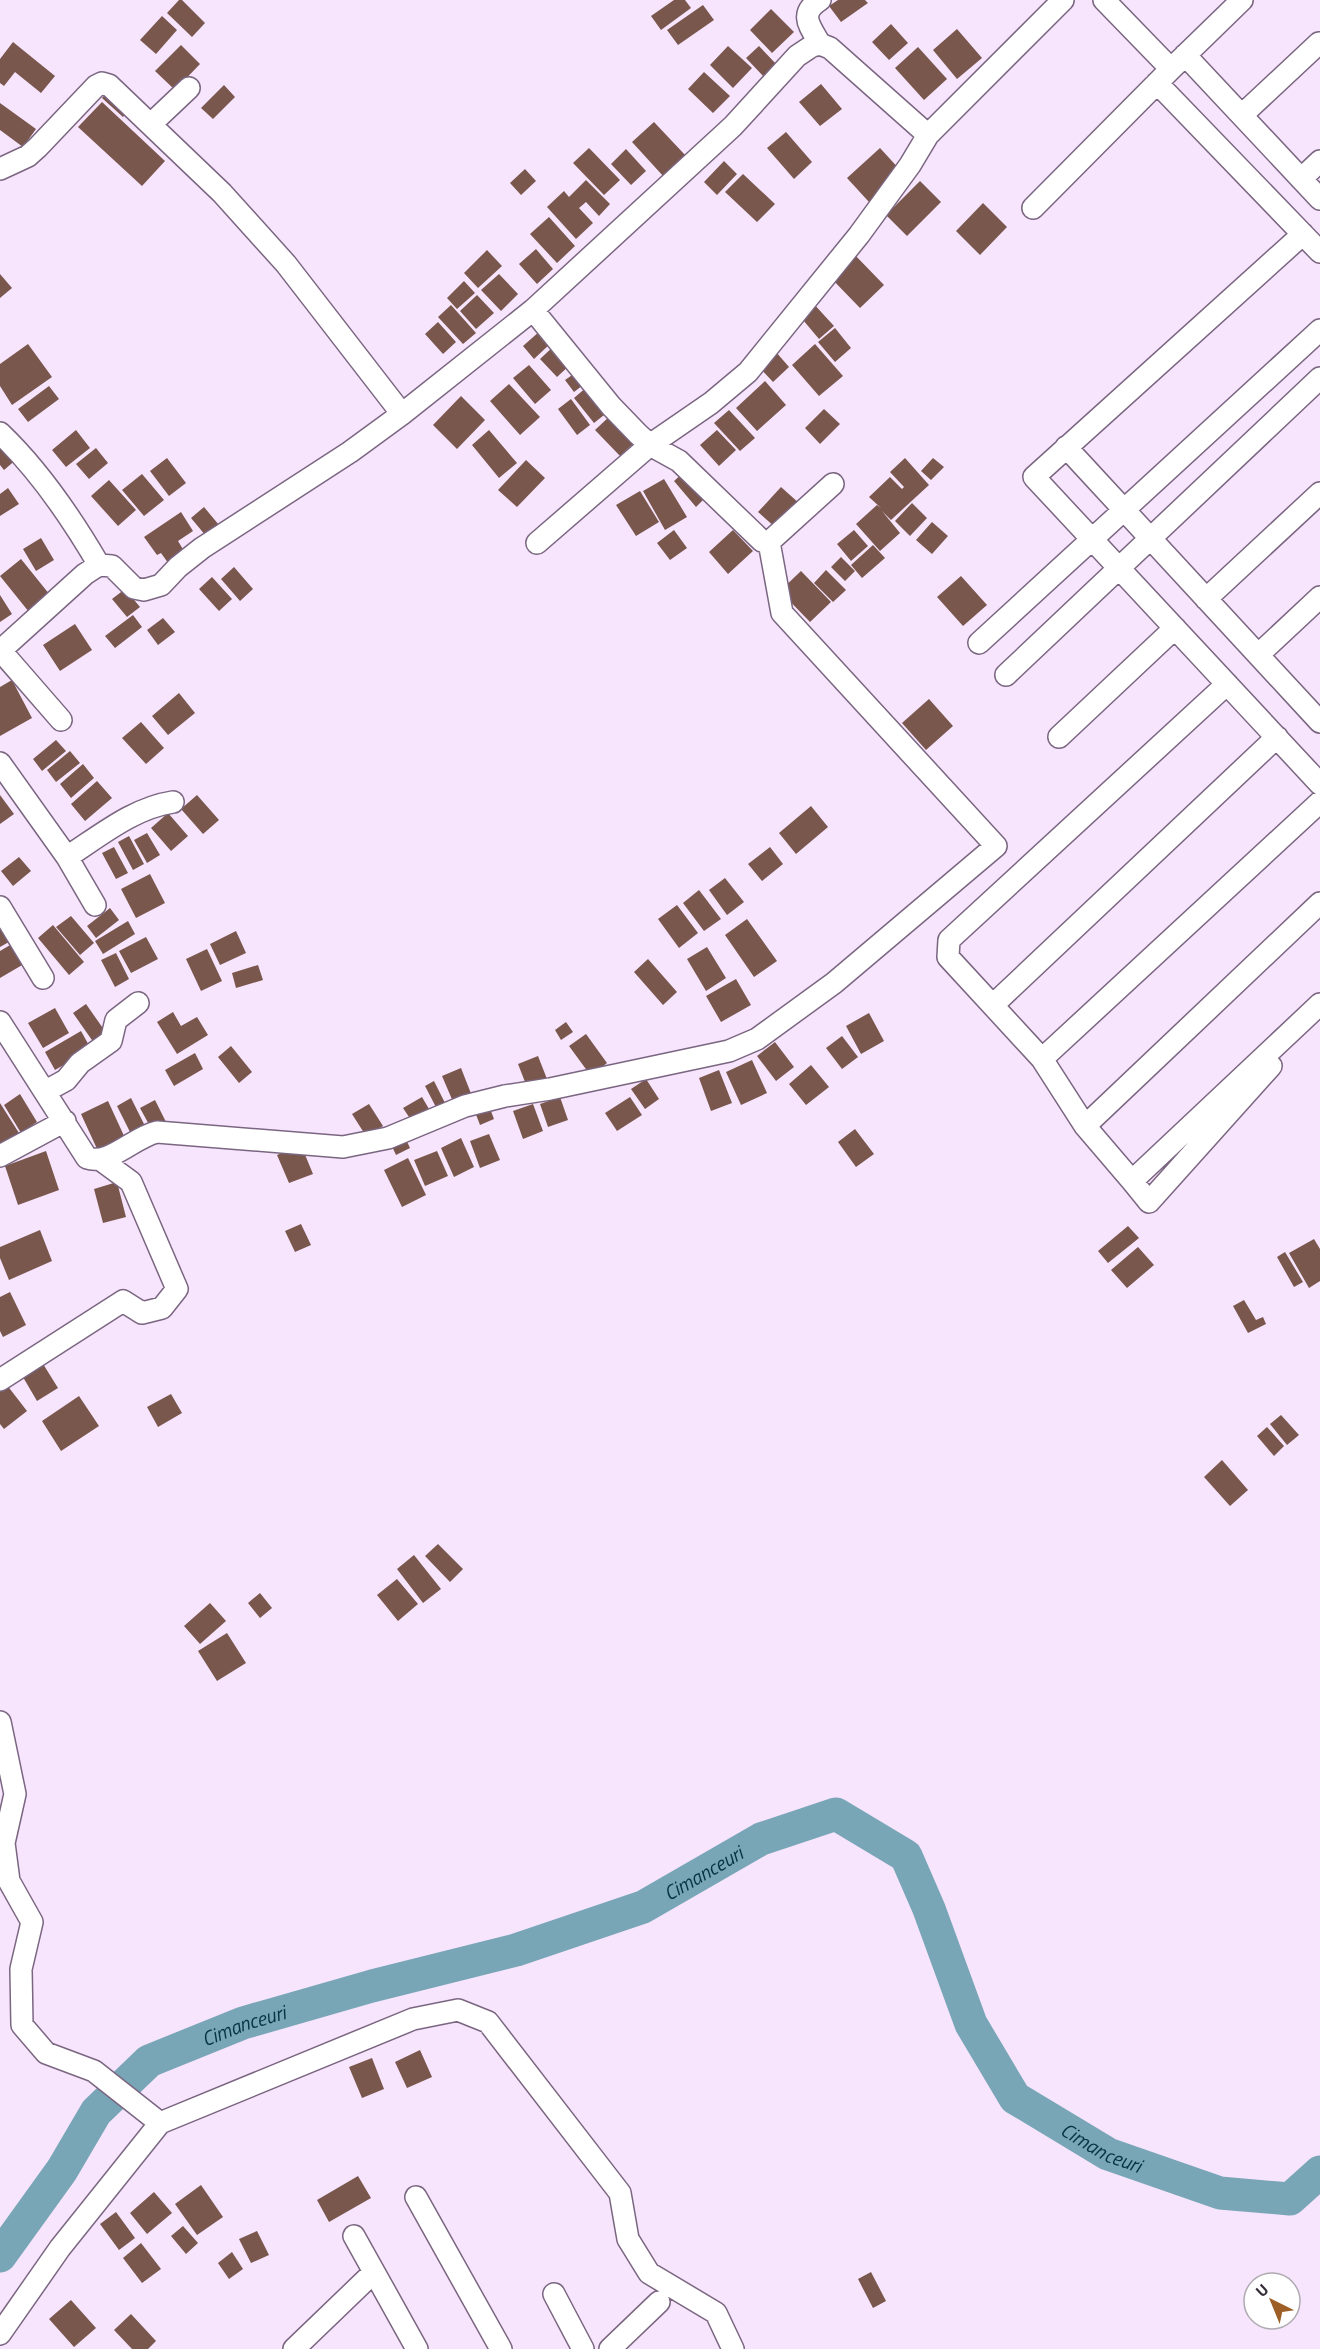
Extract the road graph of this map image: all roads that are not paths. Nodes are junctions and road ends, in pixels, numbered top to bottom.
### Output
1 (820, 0) edge
2 (1063, 0) edge
3 (1104, 0) edge
4 (1242, 0) edge
5 (1319, 43) edge
6 (820, 45) junction
7 (1171, 69) junction
8 (189, 88) dead end
9 (1242, 115) junction
10 (151, 124) junction
11 (928, 135) junction
12 (1320, 161) edge
13 (0, 169) edge
14 (1301, 179) junction
15 (1320, 199) edge
16 (1033, 208) dead end
17 (1303, 234) junction
18 (1320, 252) edge
19 (533, 310) junction
20 (1320, 330) edge
21 (1320, 378) edge
22 (402, 414) junction
23 (0, 433) edge
24 (650, 445) junction
25 (1066, 447) junction
26 (833, 484) dead end
27 (1320, 493) edge
28 (1124, 510) junction
29 (1151, 538) junction
30 (1092, 539) junction
31 (769, 542) junction
32 (537, 543) dead end
33 (99, 565) junction
34 (1119, 568) junction
35 (1320, 597) edge
36 (1206, 599) junction
37 (1175, 628) junction
38 (979, 643) dead end
39 (0, 651) edge
40 (1258, 655) junction
41 (1006, 675) dead end
42 (1227, 684) junction
43 (1316, 710) edge
44 (61, 720) dead end
45 (1059, 737) dead end
46 (1277, 737) junction
47 (0, 763) edge
48 (1320, 784) edge
49 (173, 802) dead end
50 (1320, 802) edge
51 (67, 857) junction
52 (1320, 903) edge
53 (95, 905) dead end
54 (0, 907) edge
55 (43, 978) dead end
56 (138, 1003) dead end
57 (1320, 1004) edge
58 (993, 1005) junction
59 (0, 1022) edge
60 (1042, 1059) junction
61 (46, 1092) junction
62 (65, 1121) junction
63 (1085, 1126) junction
64 (0, 1156) edge
65 (101, 1160) junction
66 (0, 1380) edge
67 (0, 1722) edge
68 (160, 2123) junction
69 (416, 2197) dead end
70 (354, 2236) dead end
71 (374, 2272) junction
72 (554, 2295) dead end
73 (659, 2302) dead end
74 (0, 2334) edge
75 (408, 2345) edge
76 (294, 2349) edge
77 (501, 2349) edge
78 (583, 2349) edge
79 (610, 2349) edge
80 (733, 2349) edge

1 - 6 street
2 - 11 street
3 - 7 street
4 - 7 street
5 - 9 street
6 - 11 street
6 - 19 street
7 - 9 street
7 - 16 street
7 - 17 street
8 - 10 street
9 - 14 street
10 - 13 street
10 - 22 street
11 - 24 street
12 - 14 street
14 - 15 street
17 - 18 street
17 - 25 street
19 - 22 street
19 - 24 street
20 - 28 street
21 - 29 street
22 - 33 street
23 - 33 street
24 - 31 street
24 - 32 street
25 - 28 street
25 - 30 street
26 - 31 street
27 - 36 street
28 - 29 street
28 - 30 street
29 - 34 street
29 - 36 street
30 - 34 street
30 - 38 street
31 - 65 street
33 - 39 street
34 - 37 street
34 - 41 street
35 - 40 street
36 - 40 street
37 - 42 street
37 - 45 street
39 - 44 street
40 - 43 street
42 - 46 street
42 - 58 street
46 - 48 street
46 - 58 street
47 - 51 street
49 - 51 street
50 - 60 street
51 - 53 street
52 - 63 street
54 - 55 street
56 - 61 street
57 - 63 street
58 - 60 street
59 - 61 street
60 - 63 street
61 - 62 street
62 - 64 street
62 - 65 street
65 - 66 street
67 - 68 street
68 - 74 street
68 - 80 street
69 - 77 street
70 - 71 street
71 - 75 street
71 - 76 street
72 - 78 street
73 - 79 street

